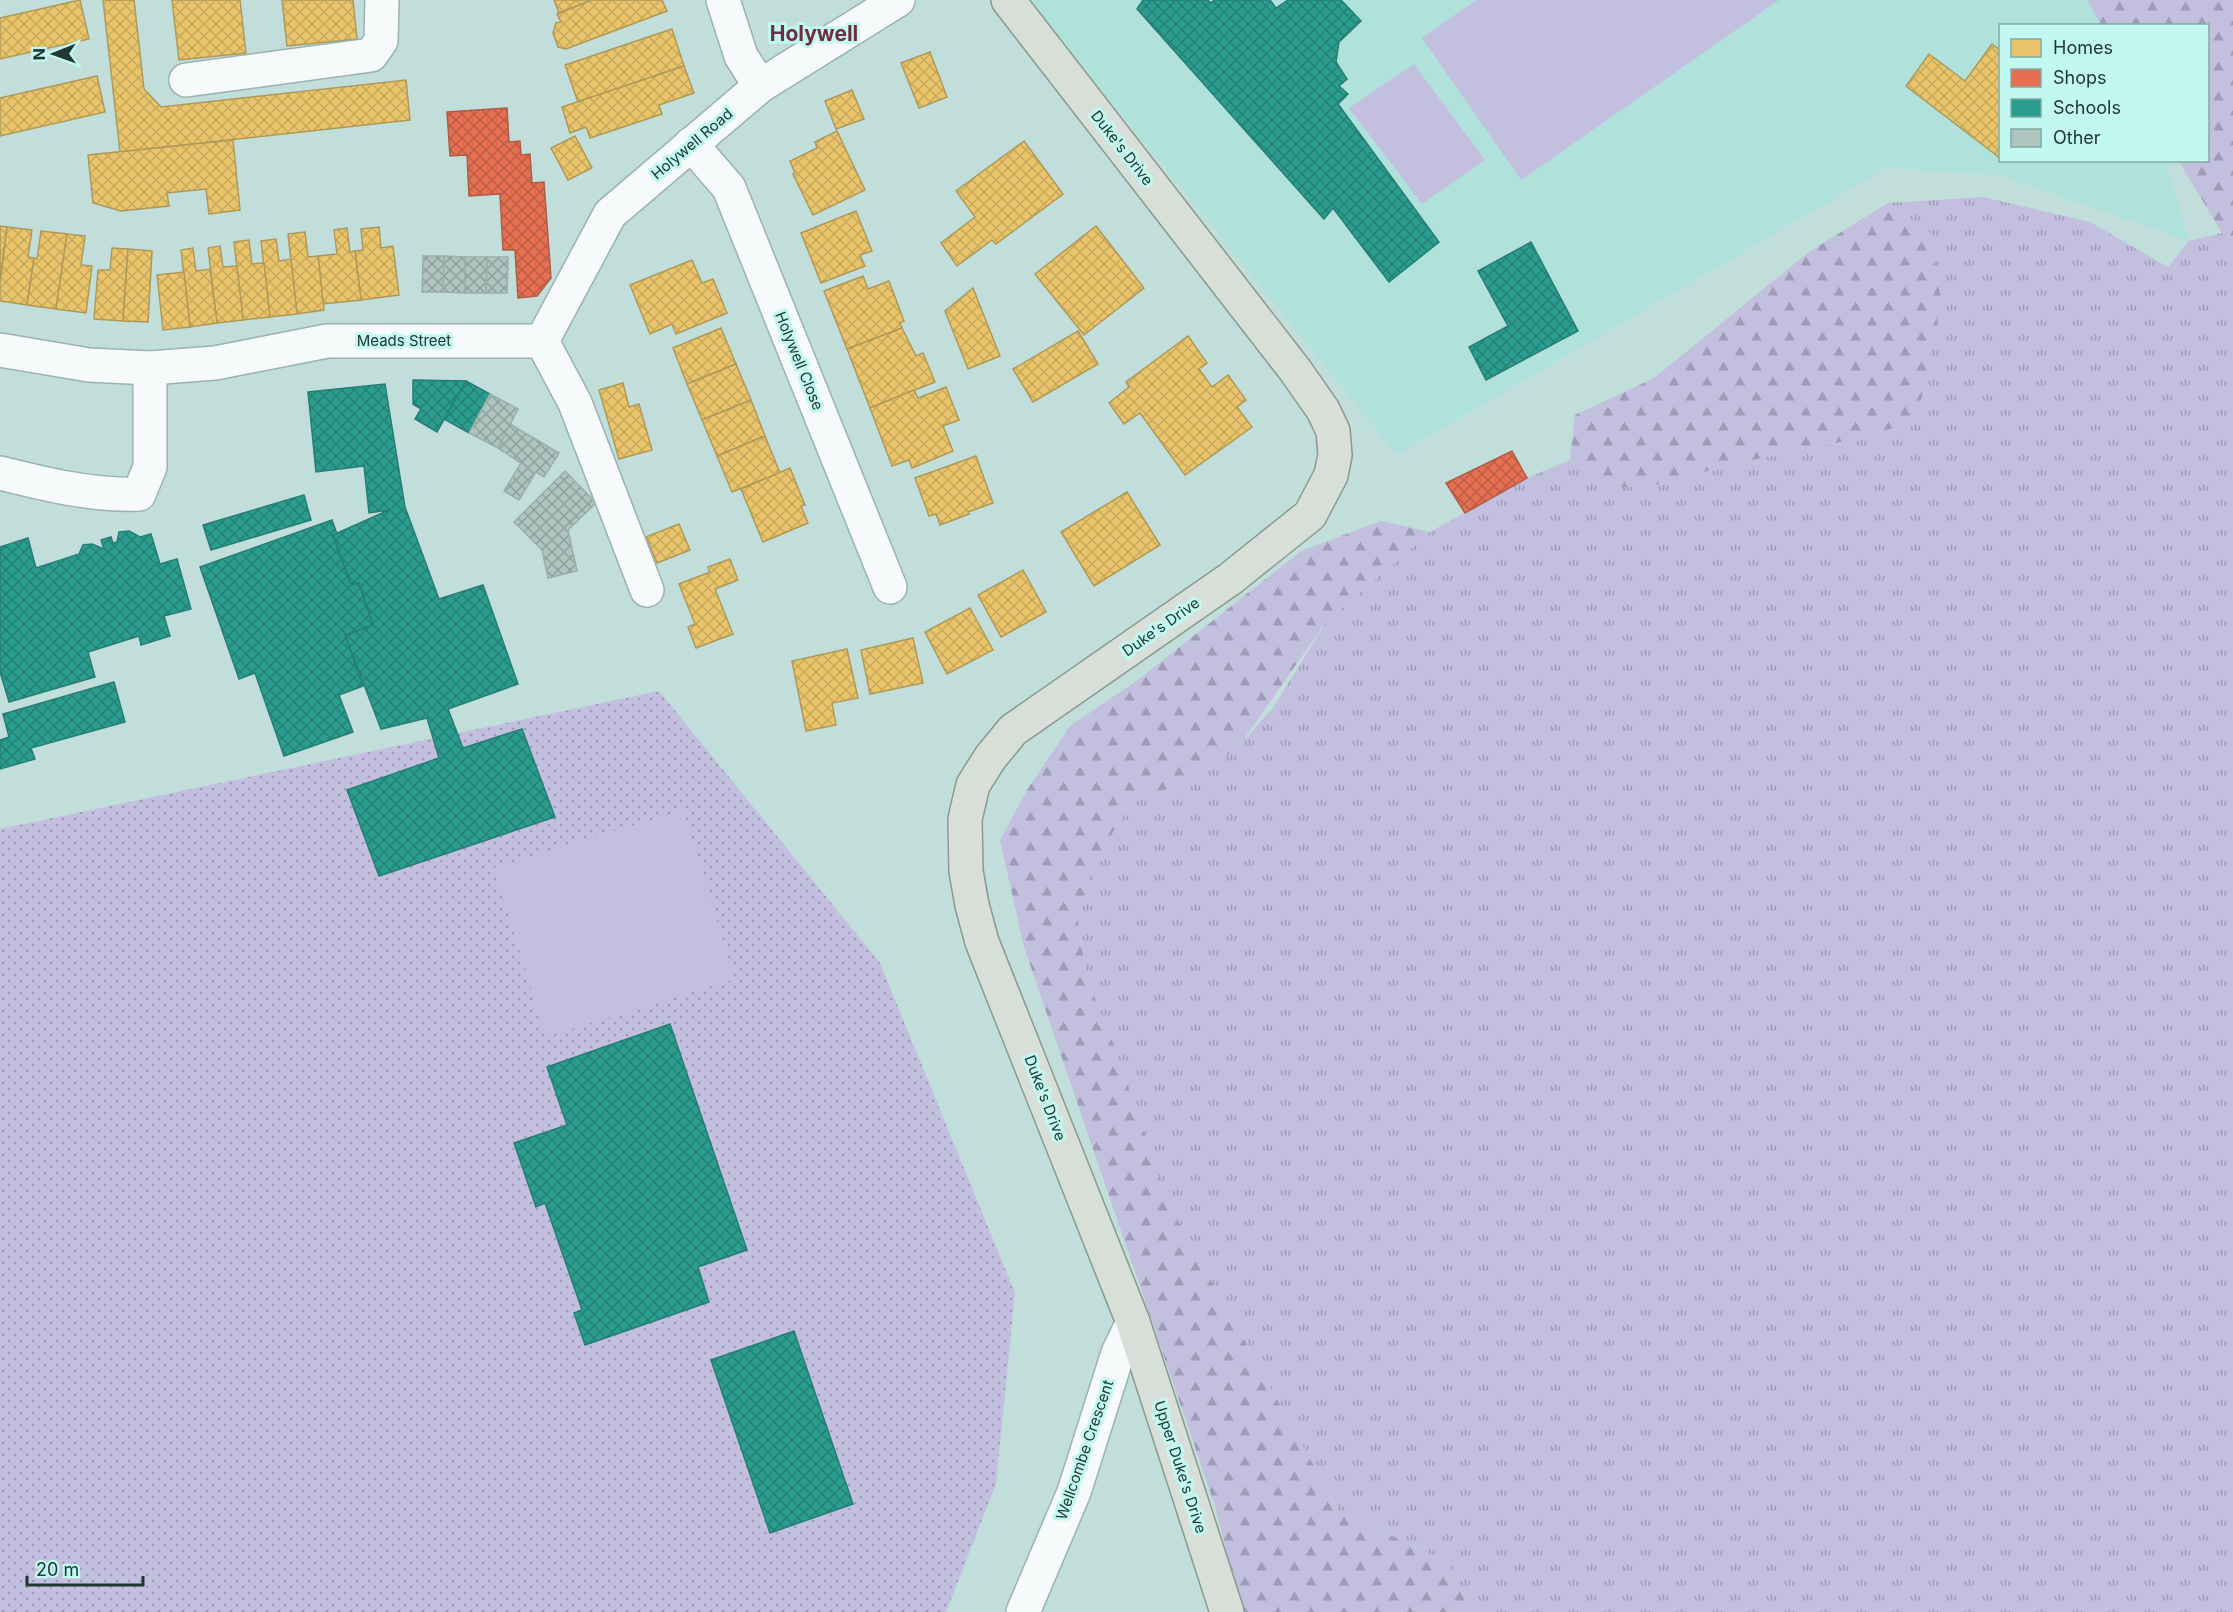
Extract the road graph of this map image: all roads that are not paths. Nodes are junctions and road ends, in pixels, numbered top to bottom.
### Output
1 (382, 0) edge
2 (723, 0) edge
3 (898, 0) edge
4 (1008, 0) edge
5 (186, 80) dead end
6 (760, 86) junction
7 (692, 144) junction
8 (542, 341) junction
9 (0, 350) edge
10 (150, 368) junction
11 (0, 473) edge
12 (890, 587) dead end
13 (647, 590) dead end
14 (1133, 1322) junction
15 (1023, 1612) edge
16 (1227, 1612) edge

1 - 5 street
2 - 6 street
3 - 6 street, Holywell Road
4 - 14 main road, Duke's Drive
6 - 7 street, Holywell Road
7 - 8 street, Holywell Road
7 - 12 street, Holywell Close
8 - 10 street, Meads Street
8 - 13 street
9 - 10 street, Meads Street
10 - 11 street
14 - 15 street, Wellcombe Crescent
14 - 16 main road, Upper Duke's Drive

